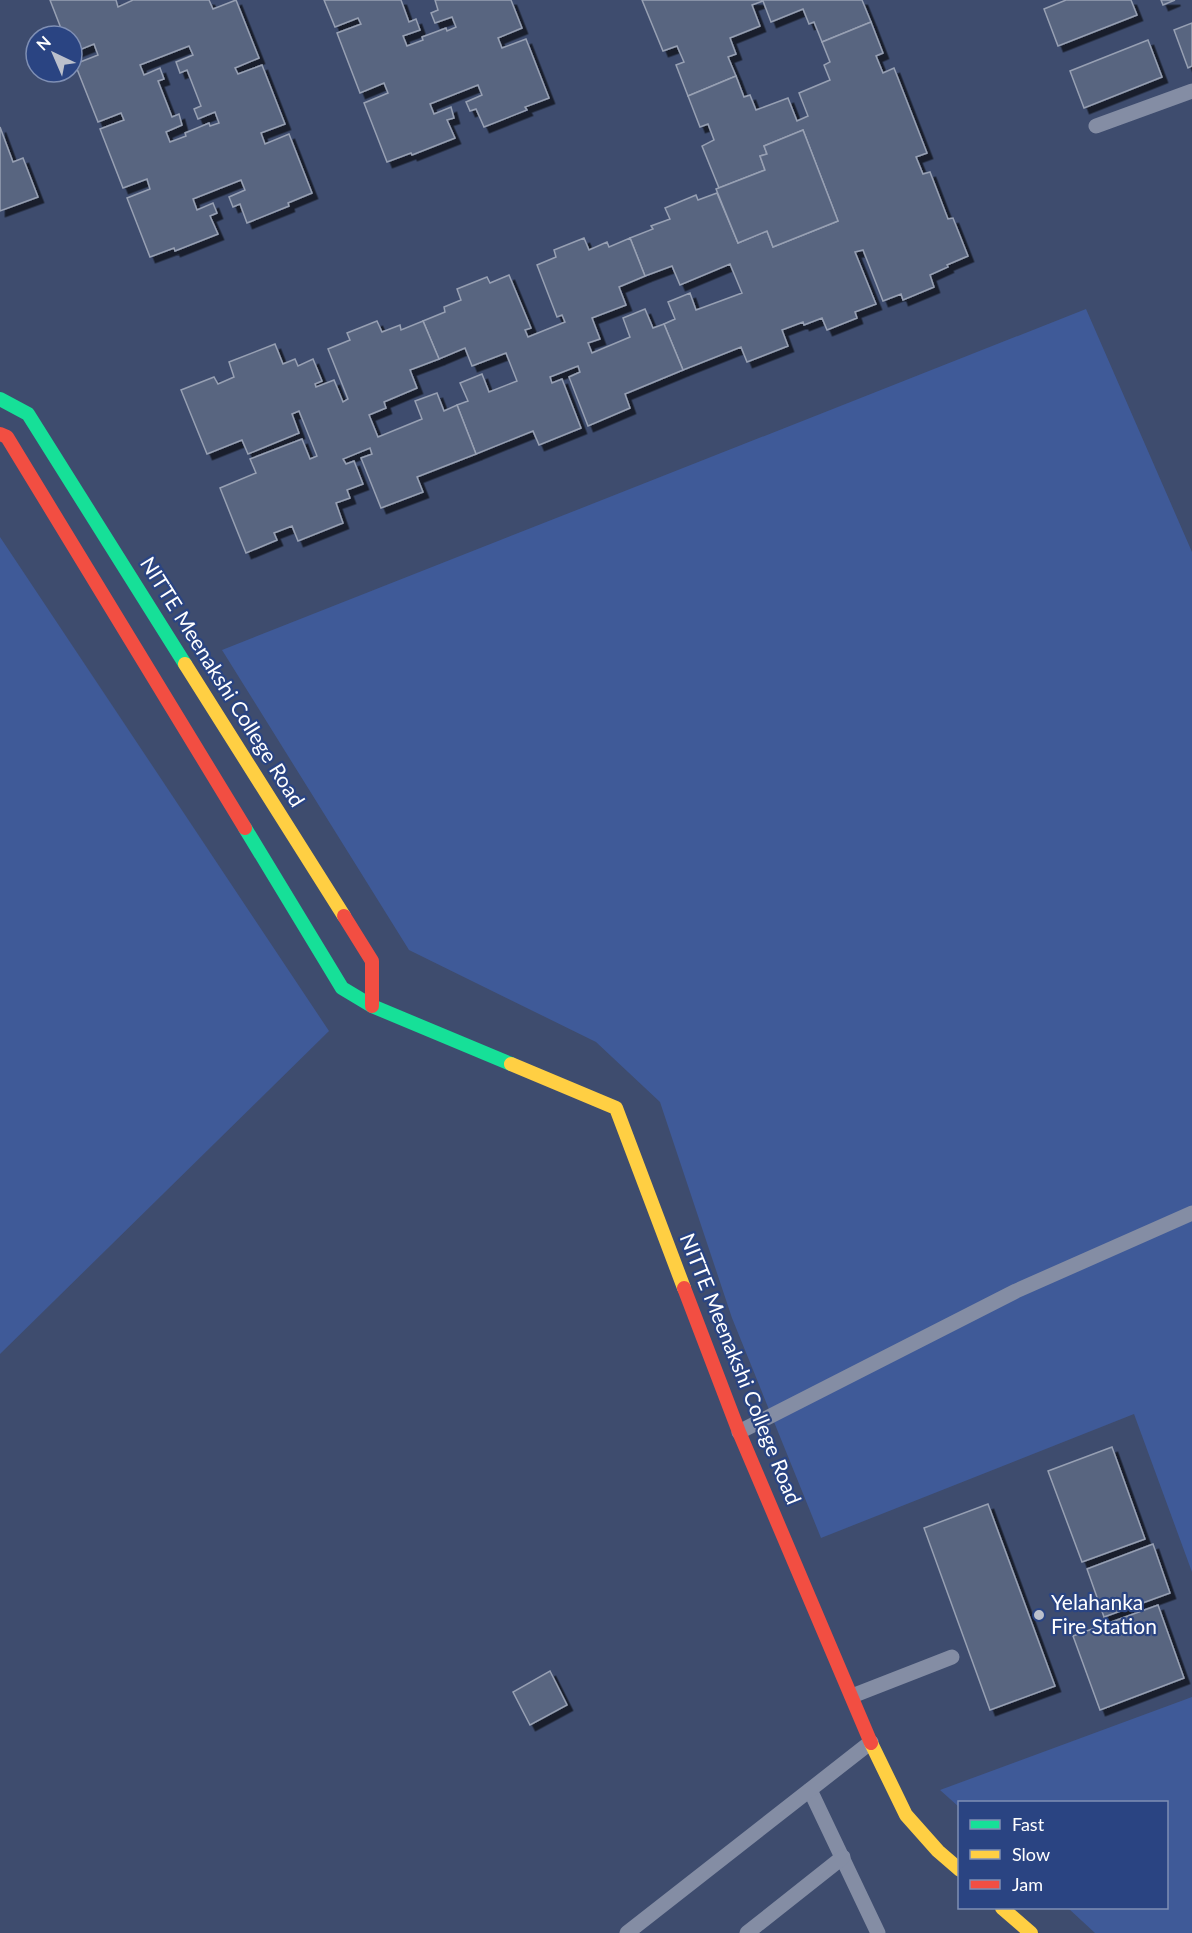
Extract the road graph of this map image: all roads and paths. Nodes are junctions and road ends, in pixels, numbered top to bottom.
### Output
1 (1192, 91) edge
2 (1096, 126) dead end
3 (0, 399) edge
4 (0, 434) edge
5 (372, 1006) junction
6 (1192, 1213) edge
7 (739, 1432) junction
8 (952, 1657) dead end
9 (852, 1696) junction
10 (872, 1743) junction
11 (810, 1790) junction
12 (843, 1857) junction
13 (958, 1868) edge
14 (1003, 1909) edge
15 (627, 1933) edge
16 (747, 1933) edge
17 (878, 1933) edge
18 (1031, 1933) edge

1 - 2 lane
3 - 5 street, NITTE Meenakshi College Road
4 - 5 street, NITTE Meenakshi College Road
5 - 7 street, NITTE Meenakshi College Road
6 - 7 lane
7 - 9 street, NITTE Meenakshi College Road
8 - 9 lane
9 - 10 street, NITTE Meenakshi College Road
10 - 11 lane
10 - 13 street, NITTE Meenakshi College Road
11 - 12 lane
11 - 15 lane
12 - 16 lane
12 - 17 lane
14 - 18 street

